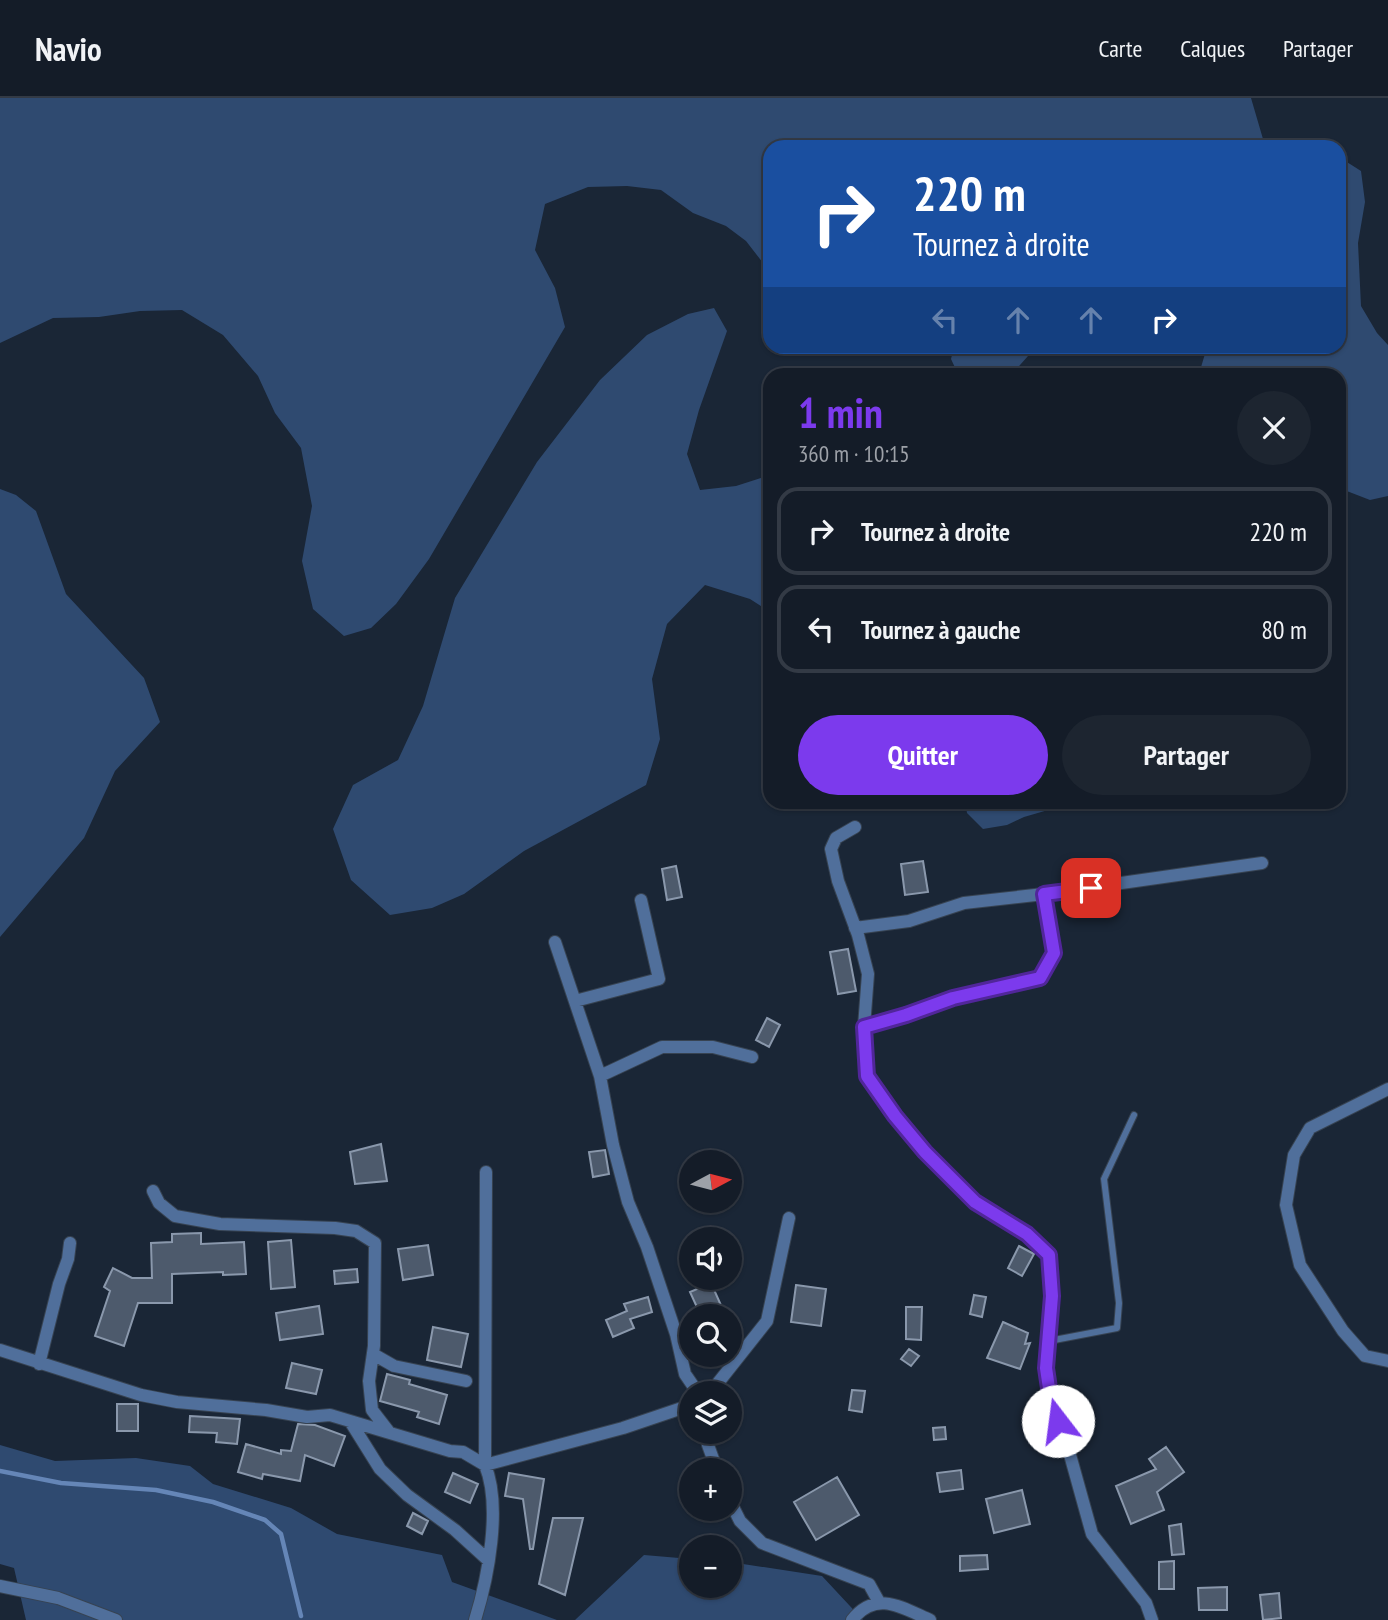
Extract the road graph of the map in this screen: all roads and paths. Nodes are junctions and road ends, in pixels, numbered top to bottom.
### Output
1 (855, 827) dead end
2 (1262, 863) dead end
3 (1044, 894) junction
4 (641, 900) dead end
5 (855, 929) junction
6 (555, 942) dead end
7 (575, 1001) junction
8 (864, 1027) junction
9 (752, 1057) dead end
10 (600, 1076) junction
11 (1388, 1089) edge
12 (1134, 1115) dead end
13 (486, 1172) dead end
14 (153, 1191) dead end
15 (789, 1219) dead end
16 (70, 1243) dead end
17 (1047, 1342) junction
18 (0, 1350) edge
19 (373, 1354) junction
20 (1388, 1361) edge
21 (39, 1364) junction
22 (466, 1381) dead end
23 (690, 1381) edge
24 (719, 1381) edge
25 (679, 1409) edge
26 (350, 1421) junction
27 (389, 1432) junction
28 (485, 1465) junction
29 (740, 1521) edge
30 (488, 1560) junction
31 (0, 1586) edge
32 (879, 1602) junction
33 (116, 1620) edge
34 (475, 1620) edge
35 (852, 1620) edge
36 (930, 1620) edge
37 (1152, 1620) edge

1 - 5 street
2 - 3 street
3 - 5 street
3 - 8 street
4 - 7 street
5 - 8 street
6 - 7 street
7 - 10 street
8 - 17 street
9 - 10 street
10 - 23 street
11 - 20 street
12 - 17 lane
13 - 28 street
14 - 19 street
15 - 24 street
16 - 21 street
17 - 37 street
18 - 21 street
19 - 22 street
19 - 27 street
21 - 26 street
25 - 28 street
26 - 27 street
26 - 30 street
27 - 28 street
28 - 30 street
29 - 32 street
30 - 34 street
31 - 33 street
32 - 35 street
32 - 36 street

